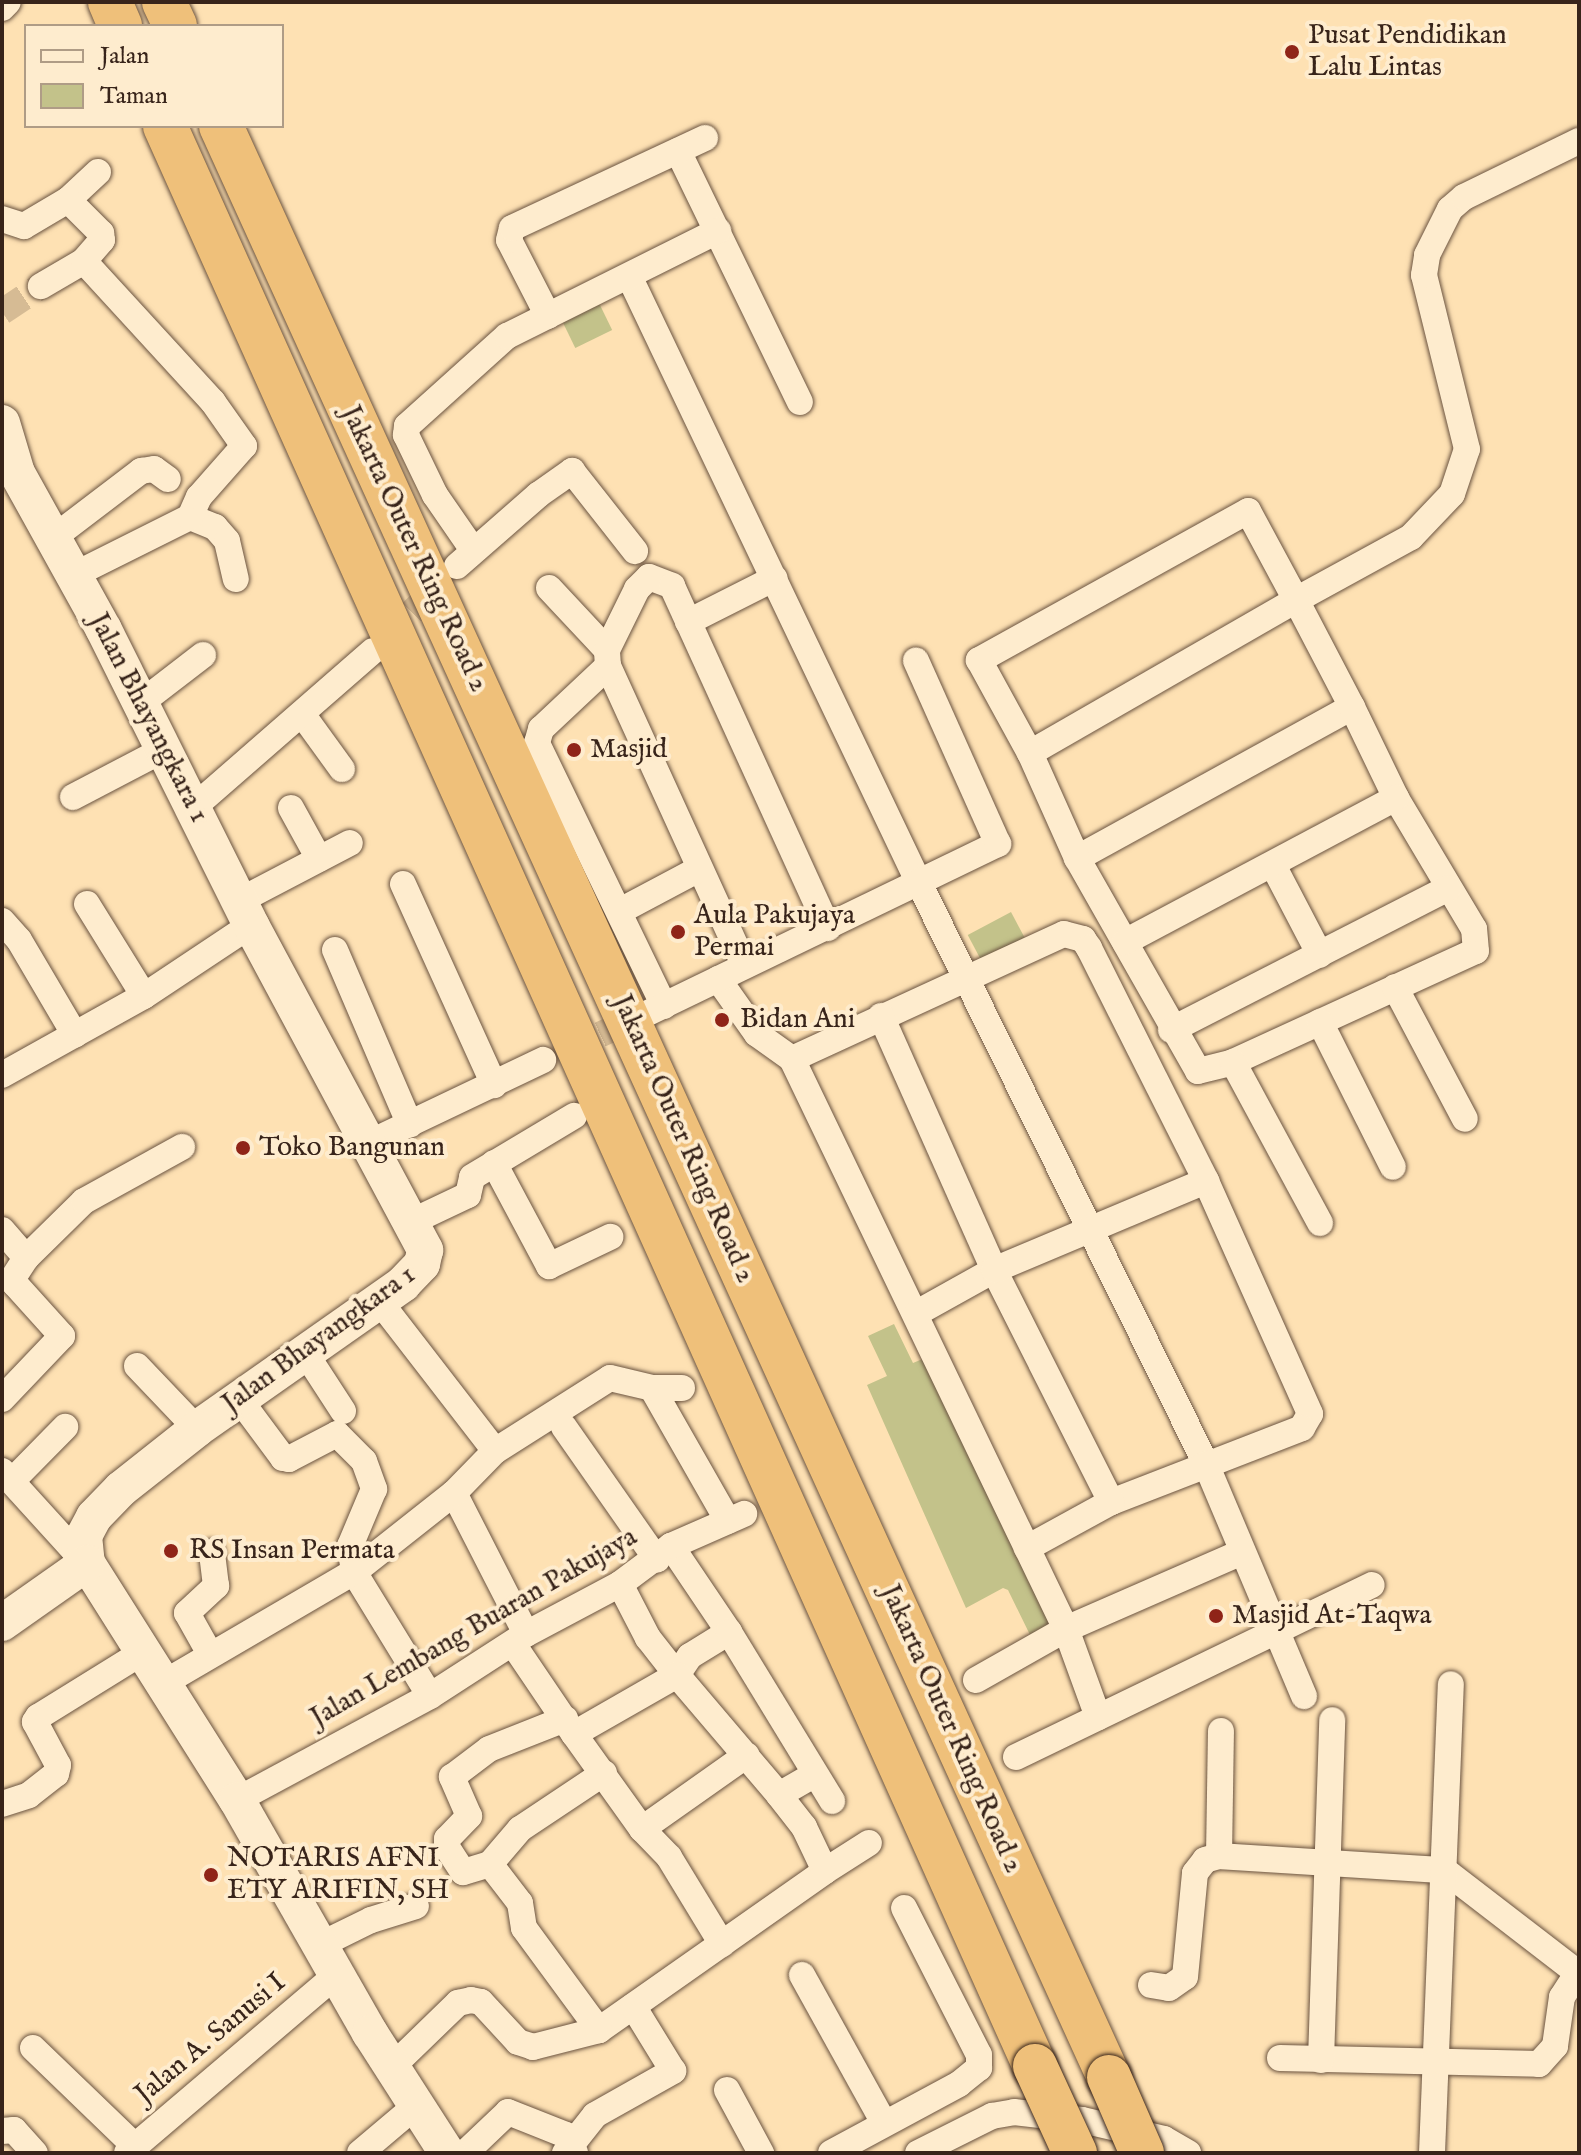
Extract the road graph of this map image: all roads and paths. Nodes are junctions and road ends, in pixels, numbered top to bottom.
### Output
1 (8, 2) edge
2 (110, 2) edge
3 (164, 2) edge
4 (2, 8) edge
5 (119, 24) edge
6 (174, 24) edge
7 (166, 128) edge
8 (222, 128) edge
9 (705, 138) dead end
10 (1579, 141) edge
11 (678, 151) junction
12 (98, 172) dead end
13 (68, 200) junction
14 (2, 219) edge
15 (718, 231) junction
16 (84, 261) junction
17 (630, 278) junction
18 (41, 286) tunnel mouth
19 (548, 316) junction
20 (800, 402) dead end
21 (2, 423) edge
22 (168, 479) dead end
23 (190, 517) junction
24 (53, 538) junction
25 (635, 551) dead end
26 (74, 575) junction
27 (775, 578) junction
28 (236, 579) dead end
29 (549, 588) dead end
30 (1296, 600) junction
31 (688, 622) junction
32 (373, 651) tunnel mouth
33 (203, 655) dead end
34 (608, 658) junction
35 (916, 661) dead end
36 (142, 702) junction
37 (1352, 707) junction
38 (302, 714) junction
39 (165, 749) junction
40 (1030, 753) junction
41 (342, 769) dead end
42 (73, 797) dead end
43 (1396, 798) junction
44 (194, 807) junction
45 (291, 808) dead end
46 (350, 843) dead end
47 (1077, 858) junction
48 (319, 859) junction
49 (1274, 867) junction
50 (699, 869) junction
51 (918, 881) junction
52 (403, 884) dead end
53 (1448, 888) junction
54 (87, 904) dead end
55 (620, 911) junction
56 (245, 913) junction
57 (828, 928) junction
58 (5, 929) edge
59 (1125, 942) junction
60 (335, 950) dead end
61 (1320, 955) junction
62 (744, 964) junction
63 (718, 979) junction
64 (967, 979) junction
65 (1395, 987) junction
66 (144, 996) junction
67 (881, 1016) junction
68 (1320, 1022) junction
69 (1171, 1030) junction
70 (75, 1035) junction
71 (792, 1059) junction
72 (543, 1060) tunnel mouth
73 (1233, 1062) junction
74 (2, 1075) edge
75 (494, 1085) junction
76 (574, 1116) dead end
77 (1465, 1119) dead end
78 (410, 1125) junction
79 (369, 1143) junction
80 (182, 1147) dead end
81 (494, 1163) junction
82 (1393, 1167) dead end
83 (1206, 1181) junction
84 (411, 1222) junction
85 (1320, 1223) dead end
86 (2, 1230) edge
87 (1088, 1230) junction
88 (610, 1237) dead end
89 (26, 1258) junction
90 (994, 1270) junction
91 (380, 1302) junction
92 (917, 1313) junction
93 (306, 1354) junction
94 (137, 1366) dead end
95 (652, 1388) junction
96 (682, 1388) dead end
97 (2, 1399) edge
98 (240, 1400) junction
99 (343, 1411) dead end
100 (65, 1427) dead end
101 (564, 1427) dead end
102 (197, 1429) junction
103 (495, 1451) junction
104 (1206, 1464) junction
105 (7, 1476) edge
106 (454, 1493) junction
107 (1111, 1502) junction
108 (1027, 1548) junction
109 (212, 1552) dead end
110 (1242, 1552) junction
111 (664, 1553) junction
112 (86, 1556) junction
113 (354, 1572) junction
114 (620, 1584) junction
115 (1372, 1585) dead end
116 (2, 1623) edge
117 (1066, 1629) junction
118 (729, 1632) junction
119 (1276, 1633) junction
120 (520, 1639) junction
121 (143, 1652) junction
122 (210, 1654) junction
123 (677, 1675) junction
124 (976, 1680) dead end
125 (162, 1684) junction
126 (1451, 1684) dead end
127 (430, 1696) junction
128 (1304, 1696) dead end
129 (1098, 1717) junction
130 (1332, 1720) dead end
131 (569, 1727) junction
132 (1221, 1731) dead end
133 (747, 1755) junction
134 (1016, 1757) dead end
135 (604, 1773) junction
136 (812, 1776) dead end
137 (779, 1795) junction
138 (237, 1800) junction
139 (832, 1801) dead end
140 (2, 1804) edge
141 (642, 1829) junction
142 (869, 1843) dead end
143 (1219, 1856) junction
144 (1330, 1860) junction
145 (490, 1864) junction
146 (1444, 1870) junction
147 (825, 1871) junction
148 (416, 1906) dead end
149 (904, 1908) dead end
150 (722, 1944) junction
151 (329, 1960) junction
152 (1578, 1973) edge
153 (802, 1975) dead end
154 (1151, 1985) dead end
155 (633, 2006) junction
156 (599, 2030) junction
157 (33, 2048) dead end
158 (1280, 2058) dead end
159 (1321, 2060) junction
160 (1435, 2065) junction
161 (393, 2066) junction
162 (727, 2090) dead end
163 (418, 2104) junction
164 (884, 2123) junction
165 (2, 2131) edge
166 (142, 2147) edge
167 (571, 2151) edge
168 (35, 2153) edge
169 (360, 2153) edge
170 (447, 2153) edge
171 (465, 2153) edge
172 (761, 2153) edge
173 (831, 2153) edge
174 (918, 2153) edge
175 (1075, 2153) edge
176 (1142, 2153) edge
177 (1188, 2153) edge
178 (1432, 2153) edge

1 - 4 street
2 - 5 highway
3 - 6 highway
7 - 175 highway, Jakarta Outer Ring Road 2, bridge
8 - 176 highway, Jakarta Outer Ring Road 2, bridge
9 - 11 street
10 - 30 street
11 - 15 street
11 - 19 street
12 - 13 street
13 - 14 street
13 - 16 street
15 - 17 street
15 - 20 street
16 - 18 street
16 - 23 street
17 - 19 street
17 - 27 street
19 - 25 street
21 - 24 street, Jalan Bhayangkara 1
22 - 24 street
23 - 26 street
23 - 28 street
24 - 26 street, Jalan Bhayangkara 1
26 - 36 street, Jalan Bhayangkara 1
27 - 31 street
27 - 51 street
29 - 34 street
30 - 37 street
30 - 40 street
30 - 40 street
31 - 34 street
31 - 57 street
32 - 38 street
33 - 36 street
34 - 50 street
34 - 55 street
35 - 51 street
36 - 39 street, Jalan Bhayangkara 1
37 - 43 street
37 - 47 street
38 - 41 street
38 - 44 street
39 - 42 street
39 - 44 street, Jalan Bhayangkara 1
40 - 47 street
43 - 49 street
43 - 53 street
44 - 56 street, Jalan Bhayangkara 1
45 - 48 street
46 - 48 street
47 - 59 street
48 - 56 street
49 - 59 street
49 - 61 street
50 - 55 street
50 - 62 street
51 - 57 street
51 - 64 street
52 - 75 street
53 - 61 street
53 - 65 street
54 - 66 street
55 - 63 street
56 - 66 street
56 - 79 street, Jalan Bhayangkara 1
57 - 62 street
58 - 70 street
59 - 69 street
60 - 78 street
61 - 69 street
62 - 63 street
63 - 71 street
64 - 67 street
64 - 83 street
64 - 87 street
65 - 68 street
65 - 77 street
66 - 70 street
67 - 71 street
67 - 90 street
68 - 73 street
68 - 82 street
69 - 73 street
70 - 74 street
71 - 92 street
72 - 75 street
73 - 85 street
75 - 78 street
76 - 81 street
78 - 79 street
79 - 84 street, Jalan Bhayangkara 1
80 - 89 street
81 - 84 street
81 - 88 street
83 - 87 street
83 - 104 street
84 - 91 street, Jalan Bhayangkara 1
86 - 89 street
87 - 90 street
87 - 104 street
89 - 97 street
90 - 92 street
90 - 107 street
91 - 93 street, Jalan Bhayangkara 1
91 - 103 street
92 - 108 street
93 - 98 street, Jalan Bhayangkara 1
93 - 99 street
94 - 102 street
95 - 96 street
95 - 103 street
95 - 111 street, Jalan Lembang Buaran Pakujaya
98 - 102 street, Jalan Bhayangkara 1
98 - 113 street
100 - 105 street
101 - 111 street
102 - 112 street, Jalan Bhayangkara 1
103 - 106 street
104 - 107 street
104 - 110 street
105 - 112 street
106 - 113 street
106 - 120 street
107 - 108 street
108 - 117 street
109 - 122 street
110 - 117 street
110 - 119 street
111 - 114 street, Jalan Lembang Buaran Pakujaya
111 - 118 street
112 - 116 street
112 - 121 street
113 - 122 street
113 - 127 street
114 - 120 street, Jalan Lembang Buaran Pakujaya
114 - 123 street
115 - 119 street
117 - 124 street
117 - 129 street
118 - 123 street
118 - 139 street
119 - 128 street
119 - 129 street
120 - 127 street, Jalan Lembang Buaran Pakujaya
120 - 131 street
121 - 125 street
121 - 140 street
122 - 125 street
123 - 131 street
123 - 133 street
125 - 138 street
126 - 146 street
127 - 138 street, Jalan Lembang Buaran Pakujaya
129 - 134 street
130 - 144 street
131 - 135 street
131 - 145 street
132 - 143 street
133 - 137 street
133 - 141 street
135 - 141 street
135 - 145 street
136 - 137 street
137 - 147 street
138 - 151 street
141 - 150 street
142 - 147 street
143 - 144 street
143 - 154 street
144 - 146 street
144 - 159 street
145 - 156 street
146 - 152 street
146 - 160 street
147 - 150 street
148 - 151 street, Jalan A. Sanusi I
149 - 164 street
150 - 155 street
151 - 161 street
151 - 166 street, Jalan A. Sanusi I
152 - 160 street
153 - 164 street
155 - 156 street
155 - 167 street
156 - 161 street
157 - 166 street
158 - 159 street
159 - 160 street
160 - 178 street
161 - 163 street
162 - 172 street
163 - 169 street
163 - 170 street
164 - 173 street
165 - 168 street
167 - 171 street
174 - 177 street

